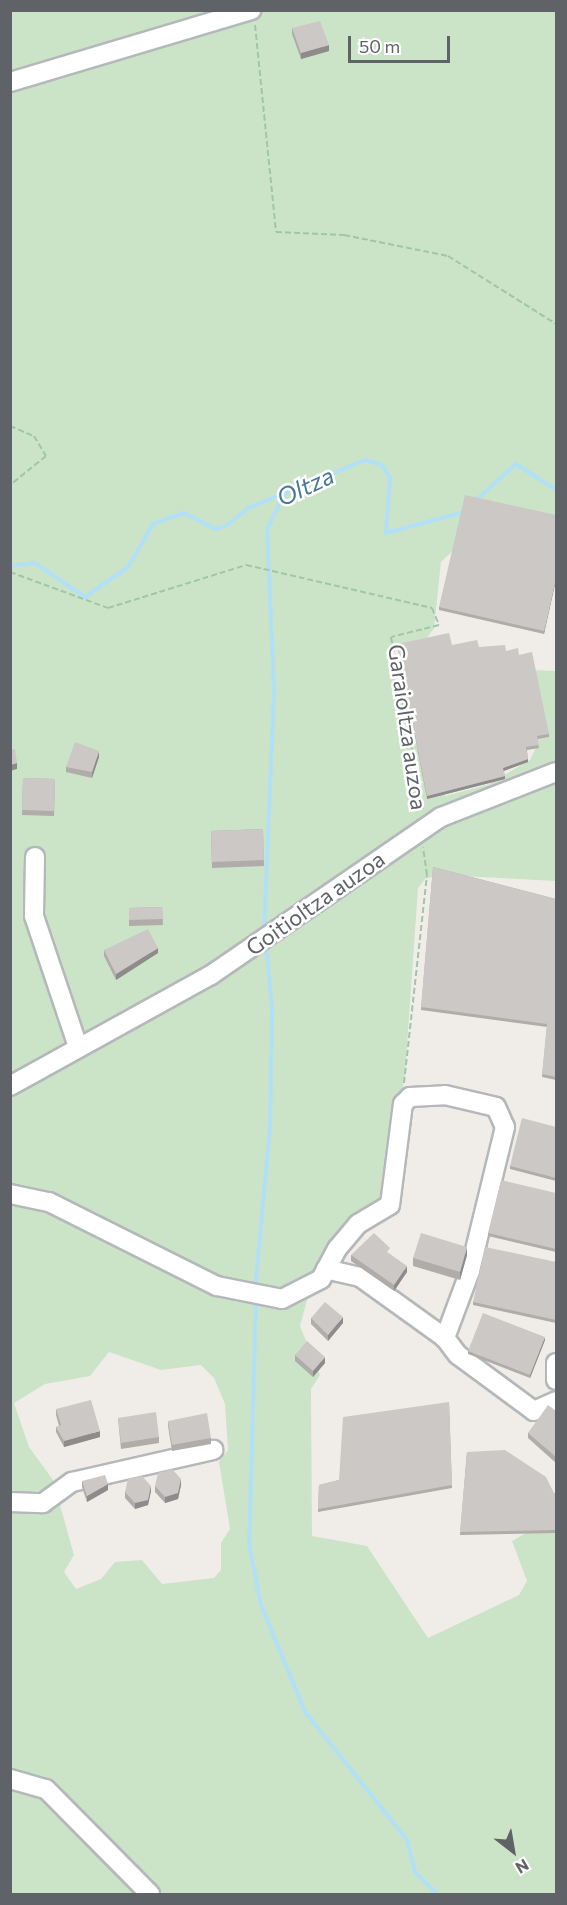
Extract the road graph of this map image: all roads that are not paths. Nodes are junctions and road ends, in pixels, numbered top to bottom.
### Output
1 (253, 16) edge
2 (10, 82) edge
3 (556, 772) edge
4 (34, 857) dead end
5 (78, 1047) junction
6 (10, 1086) edge
7 (10, 1194) edge
8 (326, 1269) junction
9 (445, 1338) junction
10 (556, 1363) edge
11 (556, 1380) edge
12 (556, 1401) edge
13 (213, 1450) dead end
14 (10, 1502) edge
15 (10, 1779) edge
16 (150, 1894) edge

1 - 2 street
3 - 5 street, Goitioltza auzoa
4 - 5 street
5 - 6 street, Goitioltza auzoa
7 - 8 street
8 - 9 street
8 - 9 street
9 - 12 street
10 - 11 street
13 - 14 street
15 - 16 street

